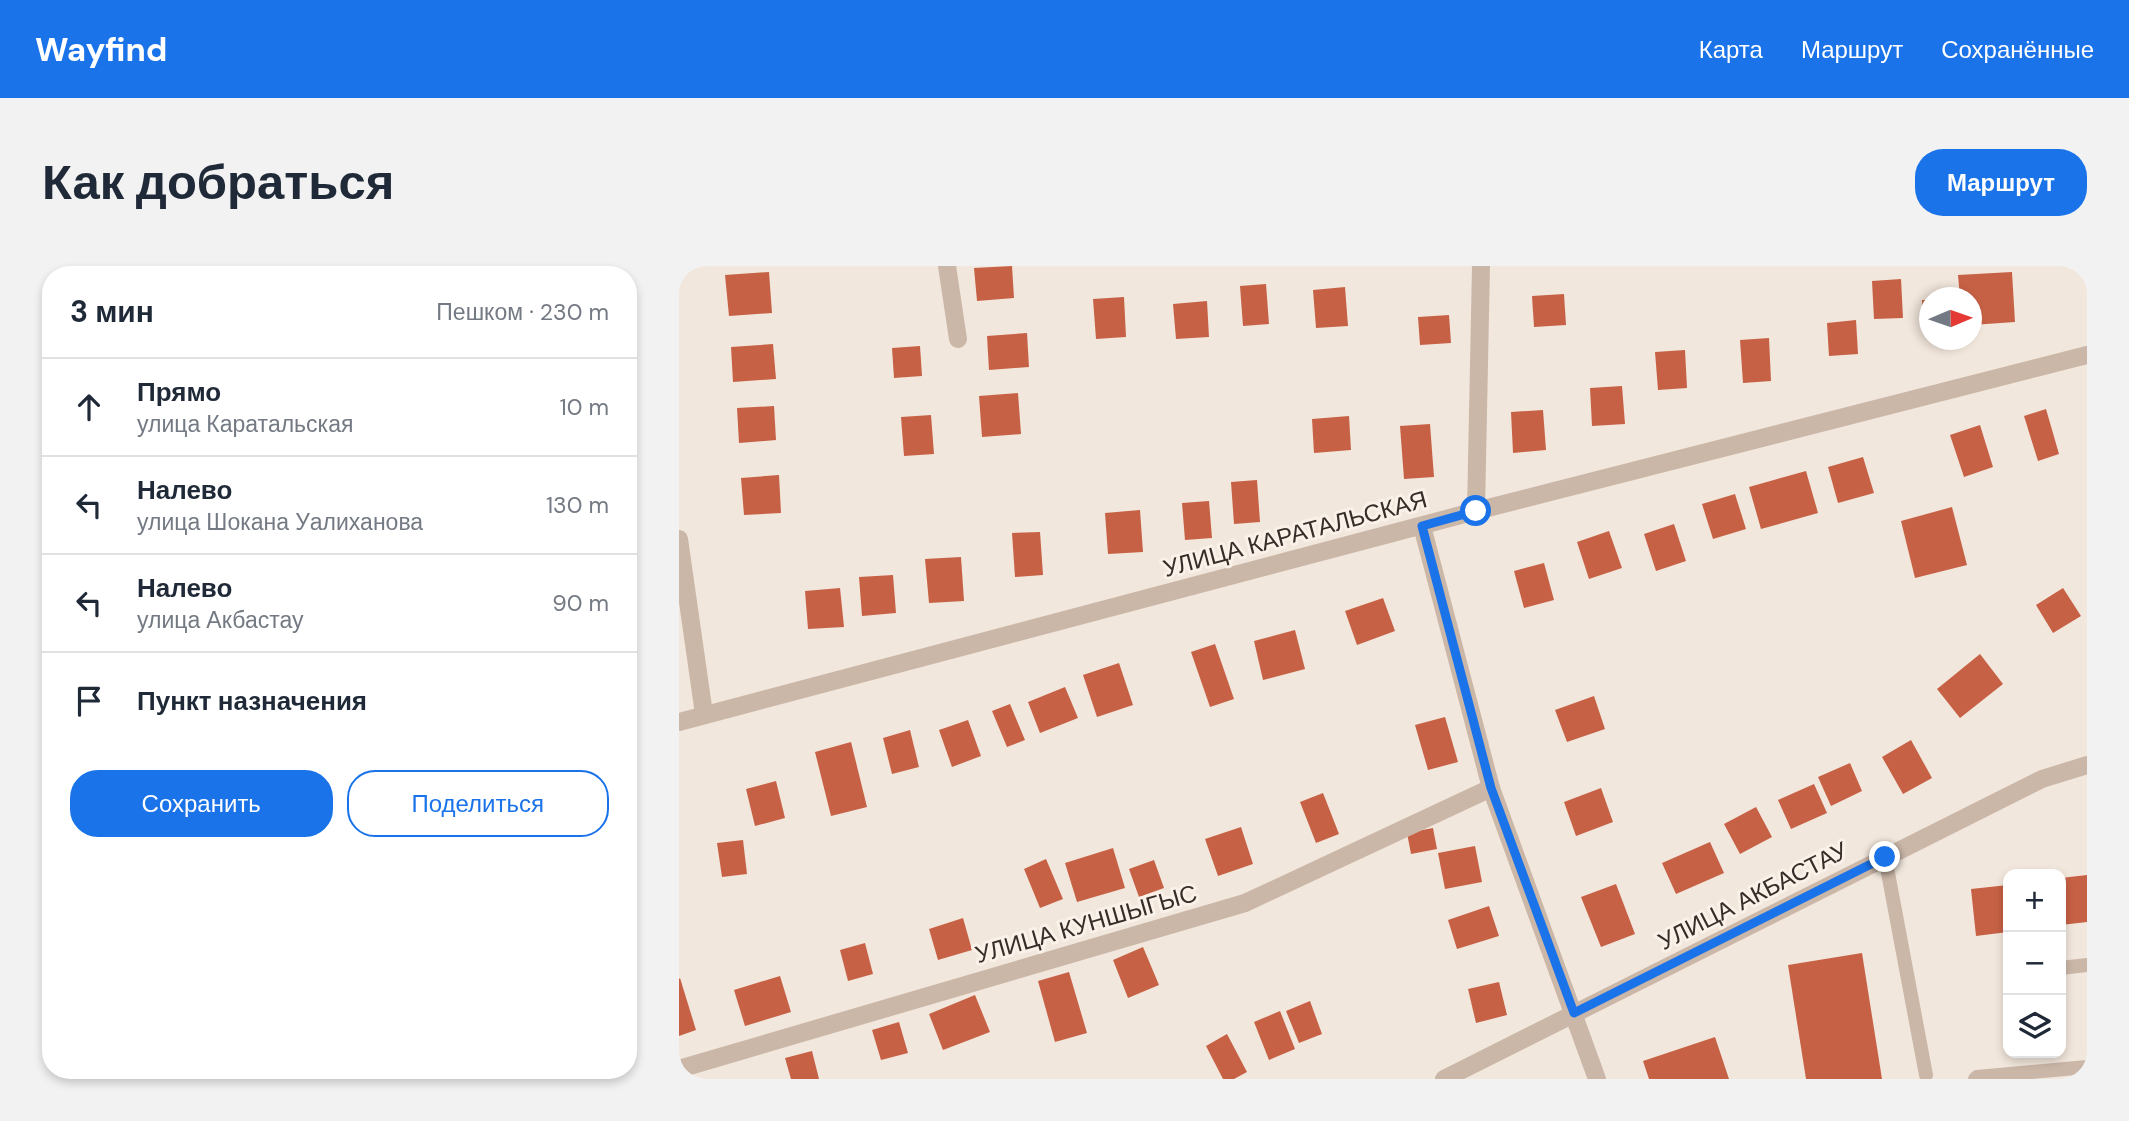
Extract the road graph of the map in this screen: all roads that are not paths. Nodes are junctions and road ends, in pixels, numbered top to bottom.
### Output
1 (947, 266) edge
2 (1481, 266) edge
3 (958, 339) dead end
4 (2087, 355) edge
5 (1476, 511) junction
6 (1422, 526) junction
7 (679, 539) edge
8 (704, 714) junction
9 (679, 722) edge
10 (2087, 765) edge
11 (1491, 788) junction
12 (1885, 857) junction
13 (2087, 965) edge
14 (2066, 967) edge
15 (1574, 1013) junction
16 (2087, 1068) edge
17 (679, 1069) edge
18 (1926, 1075) dead end
19 (1444, 1079) edge
20 (1597, 1079) edge
21 (1975, 1079) edge

1 - 3 street
2 - 5 street
4 - 5 street, УЛИЦА КАРАТАЛЬСКАЯ
5 - 6 street, УЛИЦА КАРАТАЛЬСКАЯ
6 - 8 street, УЛИЦА КАРАТАЛЬСКАЯ
6 - 11 street
7 - 8 street
8 - 9 street, УЛИЦА КАРАТАЛЬСКАЯ
10 - 12 street, УЛИЦА АКБАСТАУ
11 - 15 street
11 - 17 street, УЛИЦА КУНШЫГЫС
12 - 15 street, УЛИЦА АКБАСТАУ
12 - 18 lane
13 - 14 lane
15 - 19 street, УЛИЦА АКБАСТАУ
15 - 20 street
16 - 21 lane

